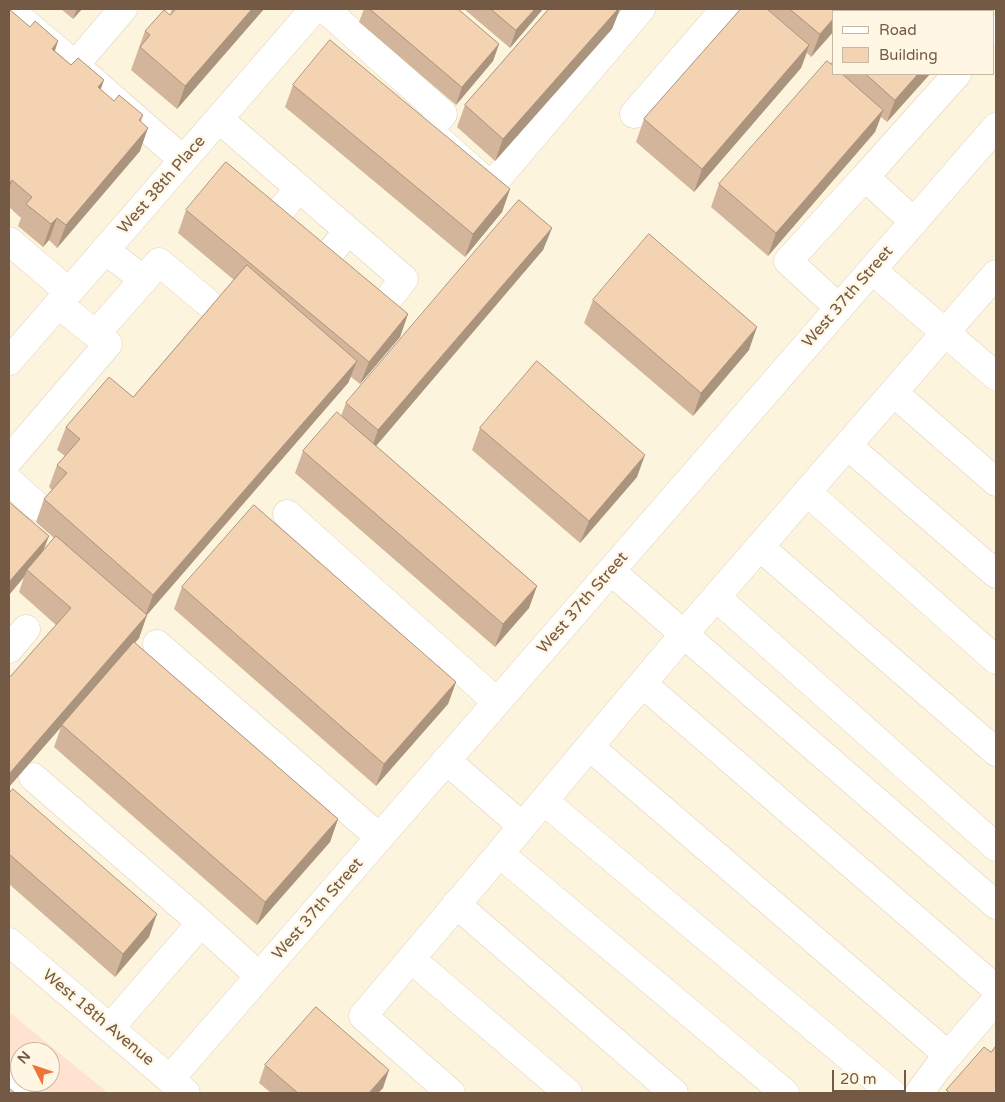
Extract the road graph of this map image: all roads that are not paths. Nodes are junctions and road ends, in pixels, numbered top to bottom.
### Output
1 (9, 9) edge
2 (123, 9) edge
3 (314, 9) edge
4 (324, 9) edge
5 (641, 9) edge
6 (725, 9) edge
7 (75, 65) junction
8 (956, 75) edge
9 (634, 114) dead end
10 (219, 119) junction
11 (996, 127) edge
12 (183, 160) junction
13 (865, 176) junction
14 (299, 188) junction
15 (278, 214) edge
16 (914, 222) junction
17 (348, 231) junction
18 (105, 250) junction
19 (13, 252) edge
20 (326, 258) edge
21 (872, 270) junction
22 (144, 280) junction
23 (993, 283) edge
24 (64, 298) junction
25 (208, 303) dead end
26 (381, 308) edge
27 (839, 308) junction
28 (946, 333) junction
29 (96, 334) junction
30 (9, 360) edge
31 (996, 376) edge
32 (894, 393) junction
33 (848, 446) junction
34 (9, 460) edge
35 (9, 481) edge
36 (996, 482) edge
37 (807, 492) junction
38 (38, 507) dead end
39 (287, 514) dead end
40 (760, 547) junction
41 (611, 571) junction
42 (996, 574) edge
43 (716, 597) junction
44 (684, 634) junction
45 (157, 644) dead end
46 (996, 660) edge
47 (643, 684) junction
48 (497, 702) junction
49 (590, 747) junction
50 (996, 752) edge
51 (446, 760) junction
52 (33, 777) dead end
53 (544, 801) junction
54 (522, 826) junction
55 (379, 837) junction
56 (996, 847) edge
57 (500, 854) junction
58 (456, 904) junction
59 (996, 905) edge
60 (201, 923) junction
61 (9, 942) edge
62 (411, 959) junction
63 (260, 976) junction
64 (996, 988) edge
65 (996, 1000) edge
66 (110, 1028) junction
67 (948, 1055) junction
68 (9, 1086) edge
69 (178, 1086) edge
70 (16, 1093) edge
71 (452, 1093) edge
72 (568, 1093) edge
73 (674, 1093) edge
74 (785, 1093) edge
75 (892, 1093) edge
76 (919, 1093) edge

1 - 7 street
2 - 7 street
3 - 10 street, West 38th Place
4 - 5 street
6 - 9 street
7 - 12 street
8 - 13 street
10 - 12 street, West 38th Place
10 - 14 street
11 - 16 street, West 37th Street
12 - 18 street, West 38th Place
13 - 16 street
13 - 27 street
14 - 15 street
14 - 17 street
16 - 21 street, West 37th Street
17 - 20 street
17 - 26 street
18 - 22 street
18 - 24 street, West 38th Place
19 - 24 street
21 - 27 street, West 37th Street
21 - 28 street
22 - 25 street
22 - 29 street
23 - 28 street
24 - 29 street
24 - 30 street, West 38th Place
27 - 41 street, West 37th Street
28 - 31 street
28 - 32 street
29 - 34 street
32 - 33 street
32 - 36 street
33 - 37 street
33 - 42 street
35 - 38 street
37 - 40 street
37 - 46 street
39 - 48 street
40 - 43 street
40 - 50 street
41 - 44 street
41 - 48 street, West 37th Street
43 - 44 street
43 - 56 street
44 - 47 street
44 - 59 street
45 - 55 street
47 - 49 street
47 - 64 street
48 - 51 street, West 37th Street
49 - 53 street
49 - 67 street
51 - 54 street
51 - 55 street, West 37th Street
52 - 60 street
53 - 54 street
53 - 75 street
54 - 57 street
55 - 63 street, West 37th Street
57 - 58 street
57 - 74 street
58 - 62 street
58 - 73 street
60 - 63 street
60 - 66 street
61 - 66 street, West 18th Avenue
62 - 71 street
62 - 72 street
63 - 69 street, West 37th Street
65 - 67 street
66 - 69 street, West 18th Avenue
67 - 76 street
68 - 70 street

